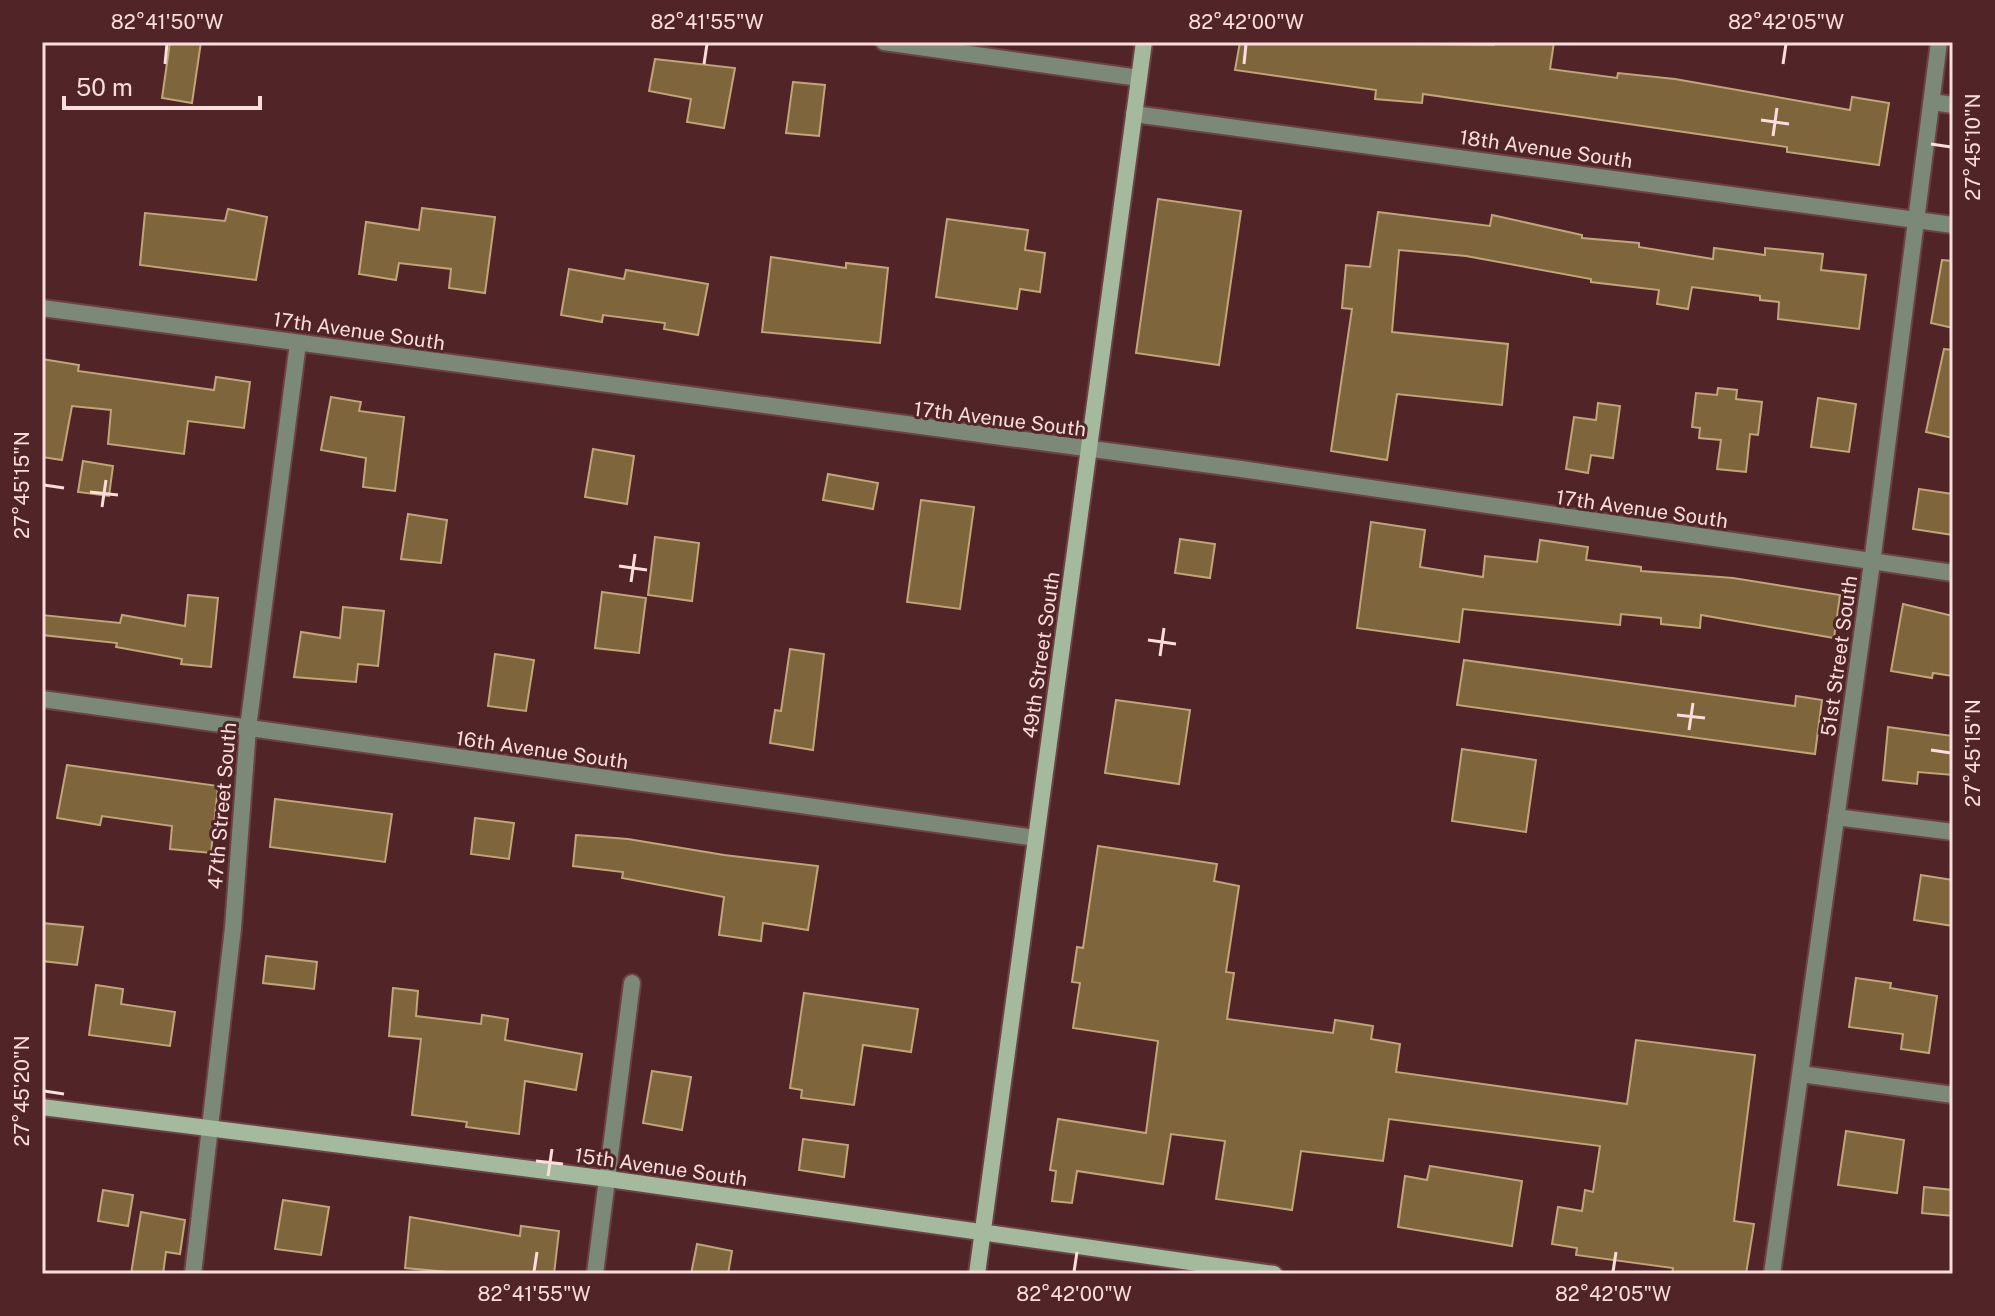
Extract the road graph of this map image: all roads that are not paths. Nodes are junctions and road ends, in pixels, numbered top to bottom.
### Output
1 (884, 42) edge
2 (1144, 42) edge
3 (1939, 42) edge
4 (1139, 78) junction
5 (1932, 102) junction
6 (1953, 105) edge
7 (1134, 114) junction
8 (1915, 219) junction
9 (1953, 225) edge
10 (42, 308) edge
11 (298, 343) junction
12 (1089, 450) junction
13 (1872, 563) junction
14 (1953, 573) edge
15 (42, 699) edge
16 (248, 728) junction
17 (1836, 817) junction
18 (1953, 832) edge
19 (1036, 838) junction
20 (632, 983) dead end
21 (1801, 1074) junction
22 (1953, 1095) edge
23 (42, 1107) edge
24 (210, 1126) junction
25 (609, 1179) junction
26 (982, 1233) junction
27 (193, 1274) edge
28 (595, 1274) edge
29 (977, 1274) edge
30 (1274, 1274) edge
31 (1772, 1274) edge

1 - 4 street
2 - 4 main road, 49th Street South
3 - 5 street, 51st Street South
4 - 7 main road, 49th Street South
5 - 6 street
5 - 8 street, 51st Street South
7 - 8 street, 18th Avenue South
7 - 12 main road, 49th Street South
8 - 9 street, 18th Avenue South
8 - 13 street, 51st Street South
10 - 11 street, 17th Avenue South
11 - 12 street, 17th Avenue South
11 - 16 street, 47th Street South
12 - 13 street, 17th Avenue South
12 - 19 main road, 49th Street South
13 - 14 street, 17th Avenue South
13 - 17 street, 51st Street South
15 - 16 street, 16th Avenue South
16 - 19 street, 16th Avenue South
16 - 24 street, 47th Street South
17 - 18 street
17 - 21 street, 51st Street South
19 - 26 main road, 49th Street South
20 - 25 street
21 - 22 street
21 - 31 street, 51st Street South
23 - 24 main road, 15th Avenue South
24 - 25 main road, 15th Avenue South
24 - 27 street, 47th Street South
25 - 26 main road, 15th Avenue South
25 - 28 street
26 - 29 main road, 49th Street South
26 - 30 main road, 15th Avenue South

